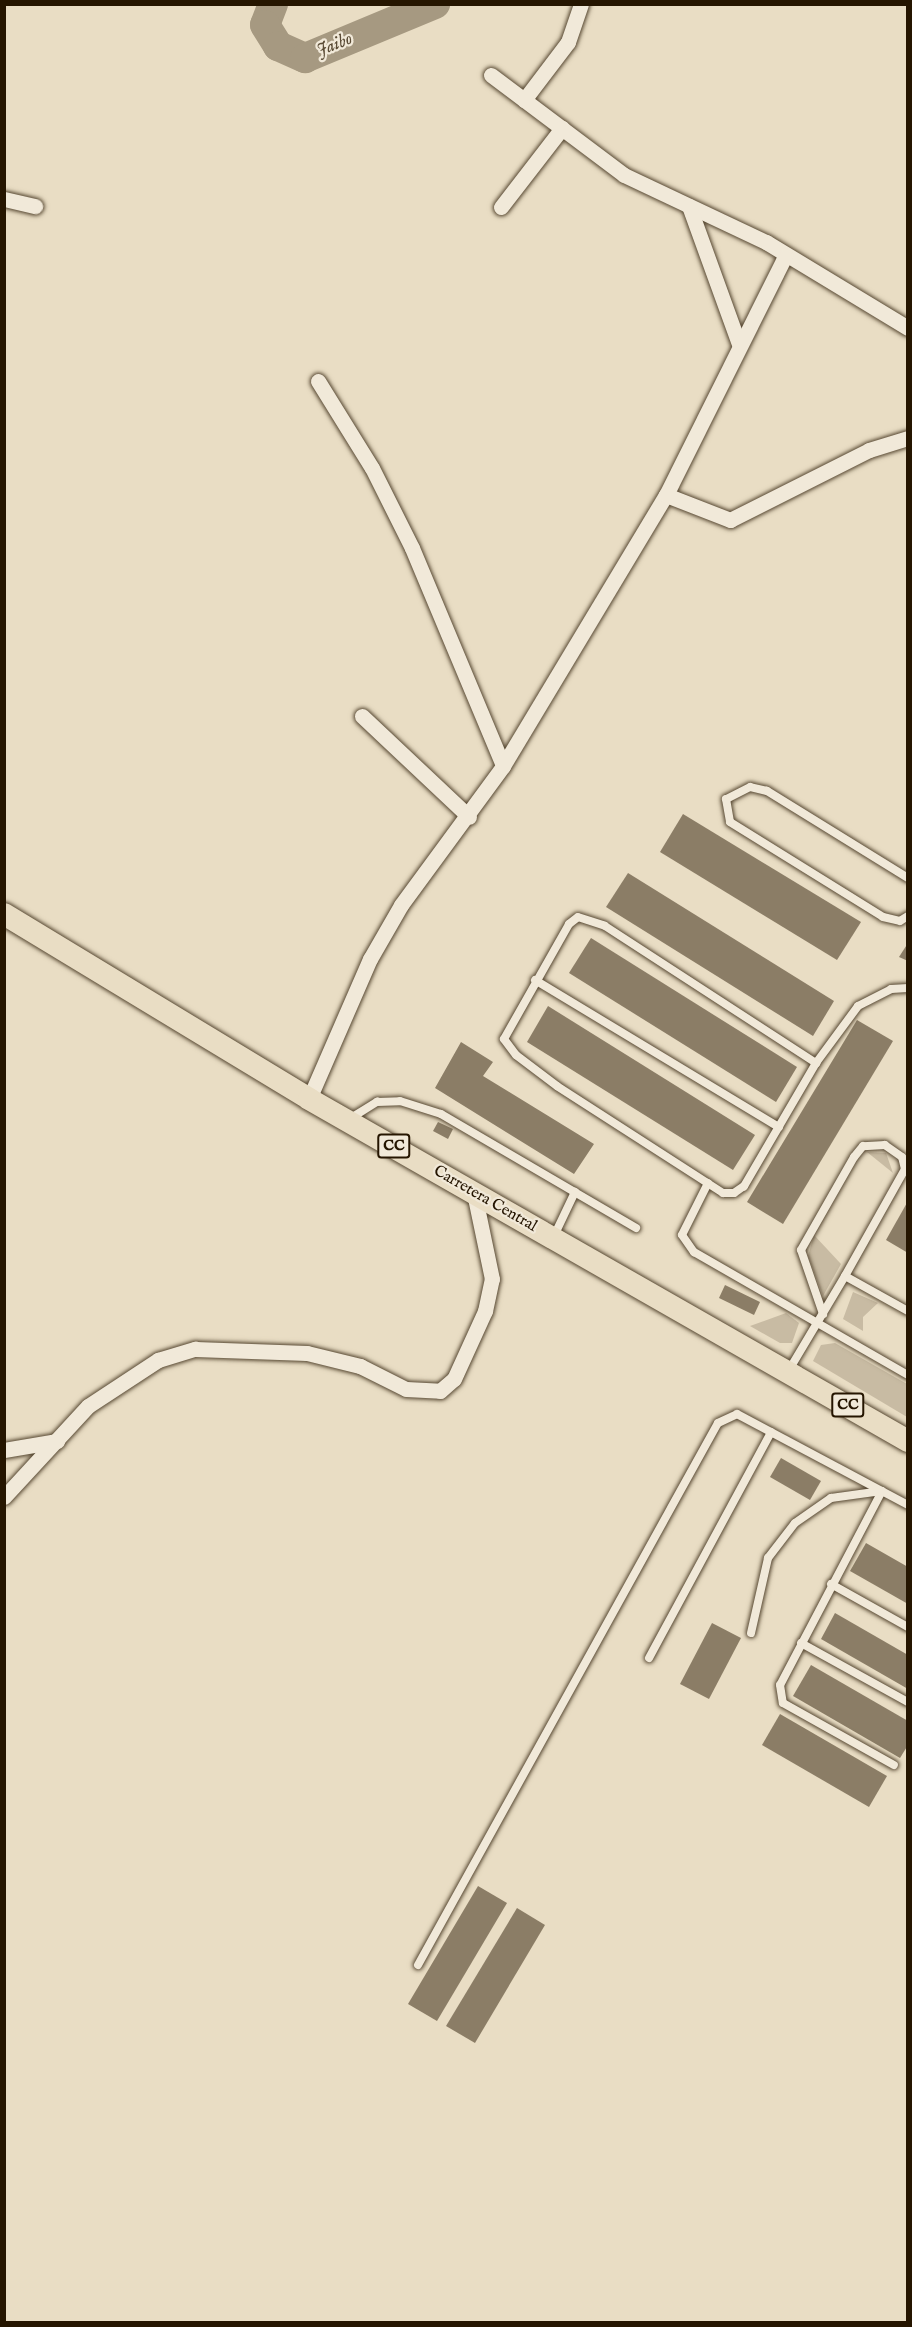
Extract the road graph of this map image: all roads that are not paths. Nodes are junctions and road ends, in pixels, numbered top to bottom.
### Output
1 (580, 4) edge
2 (491, 75) dead end
3 (524, 100) junction
4 (562, 128) junction
5 (4, 199) edge
6 (34, 206) dead end
7 (689, 206) junction
8 (501, 207) dead end
9 (785, 256) junction
10 (908, 328) edge
11 (739, 344) junction
12 (318, 381) dead end
13 (908, 438) edge
14 (666, 495) junction
15 (362, 716) dead end
16 (503, 766) junction
17 (469, 816) junction
18 (908, 878) edge
19 (4, 914) edge
20 (908, 916) edge
21 (535, 980) junction
22 (908, 988) edge
23 (816, 1063) junction
24 (309, 1099) junction
25 (348, 1119) junction
26 (779, 1126) junction
27 (708, 1183) junction
28 (575, 1192) junction
29 (474, 1193) junction
30 (636, 1228) dead end
31 (553, 1237) junction
32 (845, 1276) junction
33 (908, 1311) edge
34 (823, 1314) junction
35 (817, 1322) junction
36 (789, 1370) junction
37 (908, 1375) edge
38 (771, 1432) junction
39 (57, 1441) junction
40 (908, 1441) edge
41 (4, 1450) edge
42 (882, 1491) junction
43 (4, 1497) edge
44 (908, 1505) edge
45 (831, 1584) junction
46 (908, 1627) edge
47 (751, 1633) dead end
48 (801, 1643) junction
49 (649, 1658) dead end
50 (908, 1702) edge
51 (894, 1765) dead end
52 (418, 1965) dead end

1 - 3 street
2 - 3 street
3 - 4 street
4 - 7 street
4 - 8 street
5 - 6 street
7 - 9 street
7 - 11 street
9 - 10 street
9 - 11 street
11 - 14 street
12 - 16 street
13 - 14 street
14 - 16 street
15 - 17 street
16 - 17 street
17 - 24 street
18 - 20 lane
19 - 24 main road, Carretera Central / CC
21 - 23 lane
21 - 26 lane
21 - 27 lane
22 - 23 lane
23 - 26 lane
24 - 25 main road, Carretera Central / CC
25 - 28 lane
25 - 29 main road, Carretera Central / CC
26 - 27 lane
27 - 35 lane
28 - 30 lane
28 - 31 lane
29 - 31 main road, Carretera Central / CC
29 - 39 street
31 - 36 main road, Carretera Central / CC
32 - 33 lane
32 - 34 lane
32 - 34 lane
34 - 35 lane
35 - 36 lane
35 - 37 lane
36 - 40 main road, Carretera Central / CC
38 - 42 lane
38 - 49 lane
38 - 52 lane
39 - 41 street
39 - 43 street
42 - 44 lane
42 - 45 lane
42 - 47 lane
45 - 46 lane
45 - 48 lane
48 - 50 lane
48 - 51 lane

